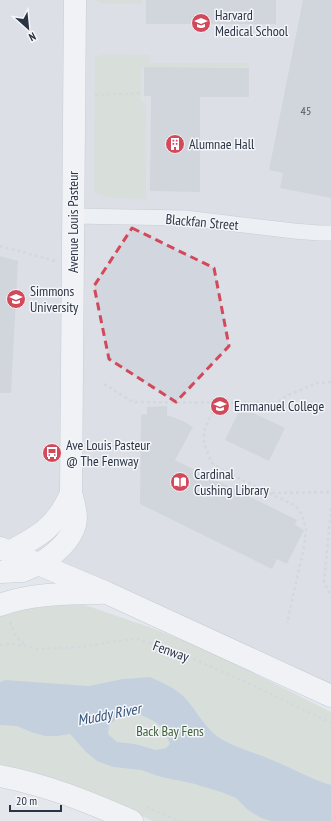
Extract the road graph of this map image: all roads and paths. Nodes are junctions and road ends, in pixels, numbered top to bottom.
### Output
1 (75, 0) edge
2 (143, 93) dead end
3 (95, 95) dead end
4 (73, 216) junction
5 (331, 233) edge
6 (0, 246) edge
7 (72, 265) junction
8 (331, 382) edge
9 (104, 384) dead end
10 (220, 402) junction
11 (331, 492) edge
12 (71, 493) junction
13 (270, 493) junction
14 (331, 508) edge
15 (5, 550) edge
16 (39, 564) junction
17 (0, 572) edge
18 (107, 593) junction
19 (331, 596) edge
20 (4, 611) edge
21 (287, 623) dead end
22 (0, 645) edge
23 (26, 646) junction
24 (331, 696) edge
25 (331, 723) edge
26 (0, 776) edge
27 (132, 821) edge

1 - 4 main road, Avenue Louis Pasteur
2 - 3 path
4 - 5 street, Blackfan Street
4 - 7 main road, Avenue Louis Pasteur
6 - 7 path
7 - 12 main road, Avenue Louis Pasteur
8 - 10 path
9 - 10 path
10 - 13 path
11 - 13 path
12 - 15 main road, Avenue Louis Pasteur
12 - 16 main road, Avenue Louis Pasteur
13 - 21 path
14 - 19 path
15 - 16 main road, Fenway
16 - 17 main road
16 - 18 main road, Fenway
18 - 20 main road
18 - 24 main road, Fenway
20 - 23 path
22 - 23 path, Fenway
23 - 25 path, Fenway
26 - 27 main road

